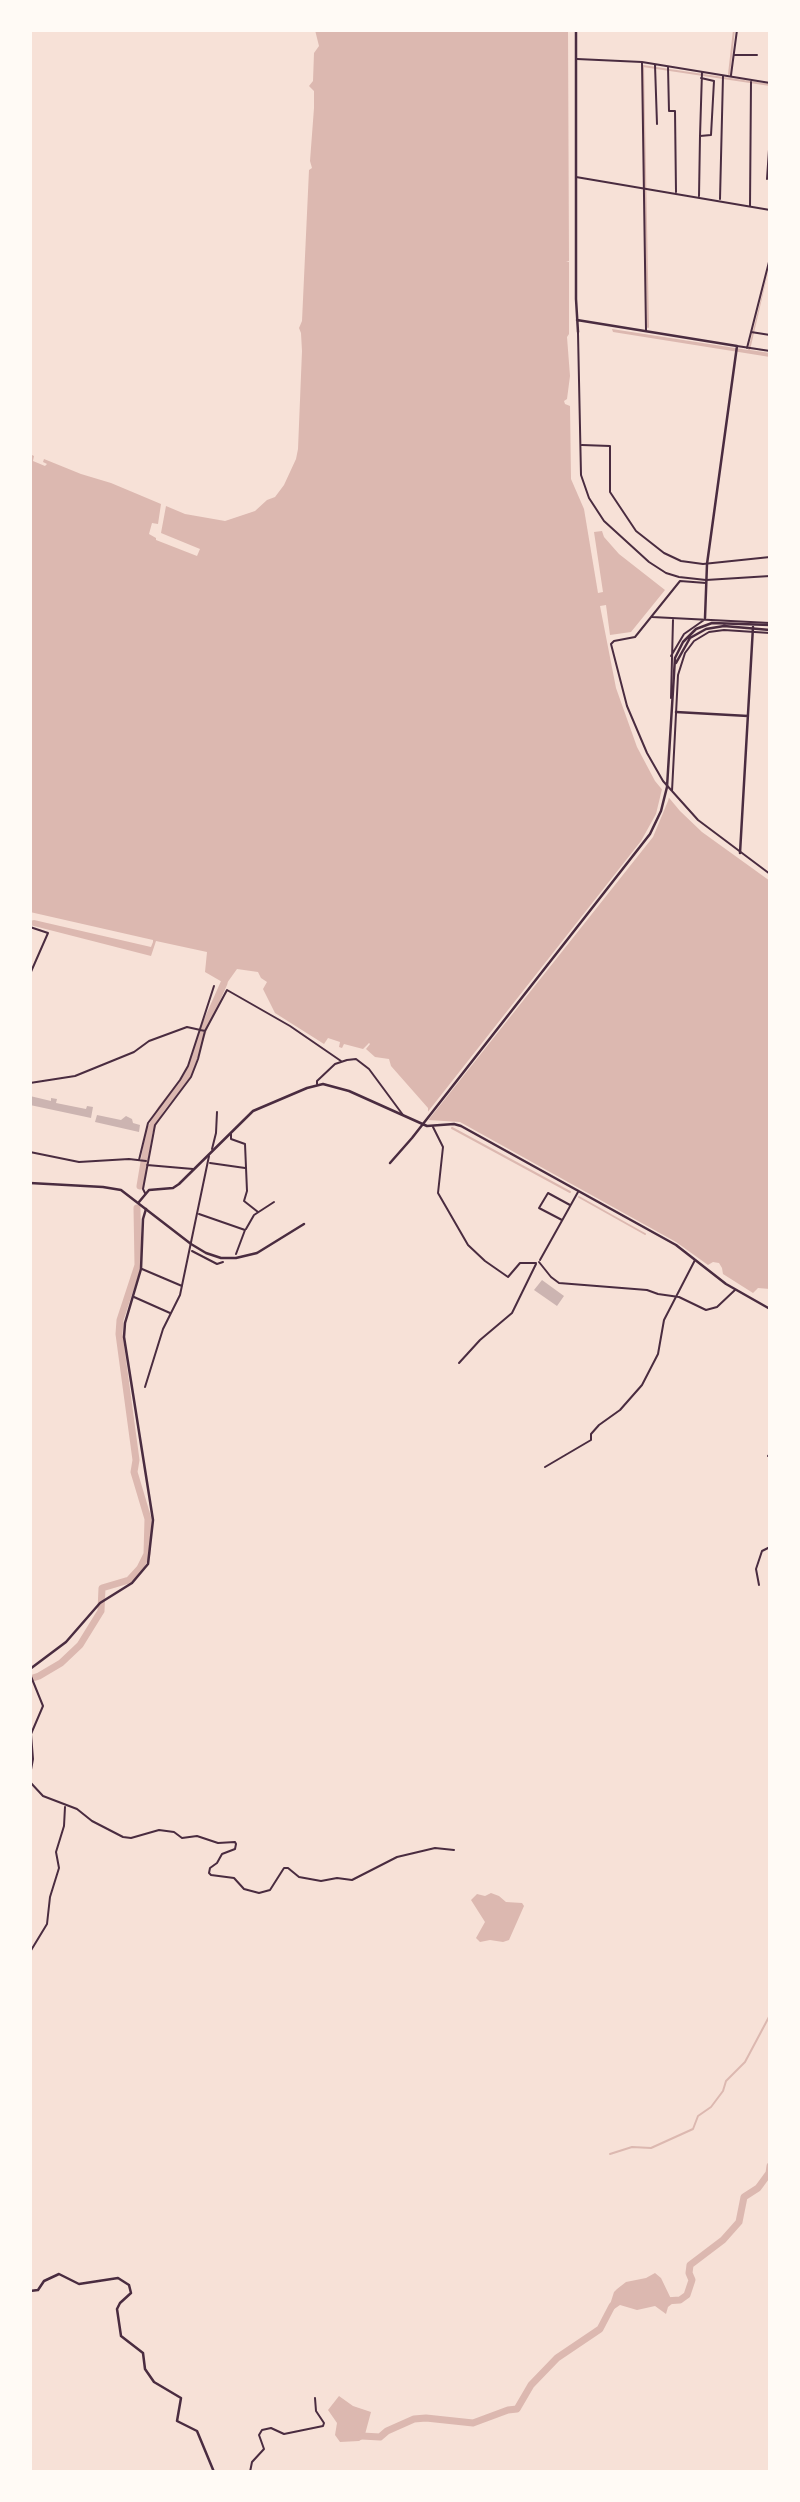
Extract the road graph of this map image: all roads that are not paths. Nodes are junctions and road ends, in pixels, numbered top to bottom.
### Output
1 (576, 30) edge
2 (737, 30) edge
3 (734, 55) junction
4 (757, 55) dead end
5 (576, 59) junction
6 (642, 62) junction
7 (655, 66) junction
8 (668, 68) junction
9 (702, 74) junction
10 (710, 76) junction
11 (723, 76) junction
12 (731, 76) junction
13 (751, 81) junction
14 (770, 83) edge
15 (657, 124) dead end
16 (770, 135) edge
17 (700, 136) junction
18 (575, 177) junction
19 (767, 179) dead end
20 (646, 189) junction
21 (676, 193) junction
22 (699, 197) junction
23 (720, 200) junction
24 (750, 207) junction
25 (770, 210) edge
26 (770, 258) edge
27 (577, 320) junction
28 (646, 330) junction
29 (578, 331) joint
30 (752, 332) junction
31 (770, 335) edge
32 (737, 346) junction
33 (749, 348) junction
34 (770, 351) edge
35 (580, 445) junction
36 (770, 557) edge
37 (707, 564) junction
38 (770, 576) edge
39 (706, 582) junction
40 (651, 617) junction
41 (705, 618) junction
42 (673, 619) junction
43 (753, 628) junction
44 (770, 628) edge
45 (671, 657) junction
46 (676, 712) junction
47 (748, 716) junction
48 (671, 792) junction
49 (740, 853) junction
50 (770, 874) edge
51 (30, 927) edge
52 (30, 974) edge
53 (214, 986) dead end
54 (201, 1029) junction
55 (205, 1031) junction
56 (341, 1061) junction
57 (30, 1083) edge
58 (317, 1085) junction
59 (217, 1112) dead end
60 (403, 1116) junction
61 (433, 1127) junction
62 (231, 1133) junction
63 (30, 1152) edge
64 (210, 1154) junction
65 (144, 1162) junction
66 (209, 1163) junction
67 (390, 1163) dead end
68 (245, 1168) junction
69 (194, 1170) junction
70 (30, 1182) edge
71 (578, 1191) junction
72 (145, 1194) junction
73 (139, 1202) junction
74 (274, 1202) dead end
75 (570, 1205) junction
76 (146, 1208) junction
77 (258, 1212) junction
78 (198, 1213) junction
79 (562, 1221) junction
80 (304, 1224) dead end
81 (245, 1230) junction
82 (191, 1244) junction
83 (191, 1250) junction
84 (236, 1254) dead end
85 (695, 1260) junction
86 (223, 1262) dead end
87 (537, 1263) junction
88 (141, 1269) junction
89 (183, 1287) junction
90 (735, 1290) junction
91 (676, 1296) junction
92 (133, 1297) junction
93 (770, 1309) edge
94 (170, 1313) junction
95 (459, 1363) dead end
96 (145, 1387) dead end
97 (545, 1467) dead end
98 (770, 1546) edge
99 (759, 1585) dead end
100 (30, 1669) edge
101 (31, 1677) edge
102 (30, 1775) edge
103 (30, 1782) edge
104 (65, 1806) junction
105 (454, 1850) dead end
106 (30, 1952) edge
107 (30, 2291) edge
108 (315, 2398) dead end
109 (214, 2472) edge
110 (250, 2472) edge

1 - 5 main road
2 - 3 street
3 - 4 street
3 - 12 street
5 - 6 street
5 - 18 main road
6 - 7 street
6 - 20 street
7 - 8 street
7 - 15 street
8 - 9 street
8 - 21 street
9 - 10 street
9 - 10 street
9 - 17 street
10 - 11 street
10 - 17 street
11 - 12 street
11 - 23 street
12 - 13 street
13 - 14 street
13 - 24 street
16 - 19 street
17 - 22 street
18 - 20 street
18 - 27 main road
20 - 21 street
20 - 28 street
21 - 22 street
22 - 23 street
23 - 24 street
24 - 25 street
26 - 30 street
27 - 28 main road
27 - 29 main road
28 - 32 main road
29 - 35 street
30 - 31 street
30 - 33 street
32 - 33 street
32 - 37 main road
33 - 34 street
35 - 37 street
35 - 39 street
36 - 37 street
37 - 39 main road
38 - 39 street
39 - 40 street
39 - 41 main road
40 - 42 street
40 - 48 street
41 - 42 street
41 - 44 street
41 - 45 street
42 - 45 street
43 - 44 main road
43 - 44 street
43 - 46 street
43 - 47 main road
43 - 67 main road
45 - 46 street
46 - 47 main road
46 - 48 street
47 - 49 main road
48 - 49 street
49 - 50 street
51 - 52 street
53 - 54 street
54 - 55 street
54 - 57 street
54 - 65 street
55 - 56 street
55 - 65 street
56 - 58 street
56 - 60 street
58 - 60 main road
58 - 62 main road
59 - 64 street
60 - 61 main road
61 - 71 main road
61 - 87 street
62 - 64 main road
62 - 68 street
63 - 65 street
64 - 66 street
64 - 69 main road
65 - 69 street
65 - 72 street
66 - 68 street
66 - 78 street
68 - 77 street
69 - 72 main road
70 - 73 main road
71 - 75 street
71 - 85 main road
72 - 73 main road
73 - 76 main road
74 - 77 street
75 - 79 street
75 - 79 street
76 - 82 main road
76 - 88 main road
77 - 81 street
78 - 81 street
78 - 82 street
79 - 87 street
80 - 82 main road
81 - 84 street
82 - 83 street
83 - 86 street
83 - 89 street
85 - 90 main road
85 - 91 street
87 - 91 street
87 - 95 street
88 - 89 street
88 - 92 main road
89 - 94 street
90 - 91 street
90 - 93 main road
91 - 97 street
92 - 94 street
92 - 100 main road
94 - 96 street
98 - 99 street
101 - 102 street
103 - 104 street
104 - 105 street
104 - 106 street
107 - 109 main road
108 - 110 street

